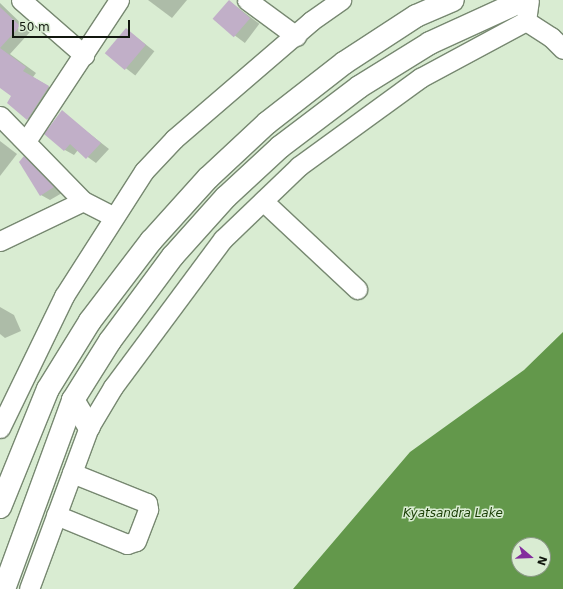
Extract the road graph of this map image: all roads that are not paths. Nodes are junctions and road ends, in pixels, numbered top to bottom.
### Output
1 (21, 0) edge
2 (119, 0) edge
3 (248, 0) edge
4 (341, 0) edge
5 (453, 0) edge
6 (529, 0) edge
7 (525, 11) edge
8 (296, 36) junction
9 (563, 49) edge
10 (84, 55) junction
11 (0, 116) edge
12 (26, 141) junction
13 (83, 201) junction
14 (263, 201) junction
15 (113, 216) junction
16 (0, 241) edge
17 (357, 289) dead end
18 (73, 400) junction
19 (89, 427) junction
20 (0, 428) edge
21 (72, 473) junction
22 (0, 507) edge
23 (56, 515) junction
24 (4, 589) edge
25 (29, 589) edge

1 - 10 street
2 - 10 street
3 - 8 street
4 - 8 street
5 - 22 highway
6 - 7 street
7 - 9 street
7 - 14 street
7 - 18 highway
8 - 15 street
10 - 12 street
11 - 12 street
12 - 13 street
13 - 15 street
13 - 16 street
14 - 17 street
14 - 19 street
15 - 20 street
18 - 19 highway
18 - 24 highway
19 - 21 street
21 - 23 street
21 - 23 street
23 - 25 street

